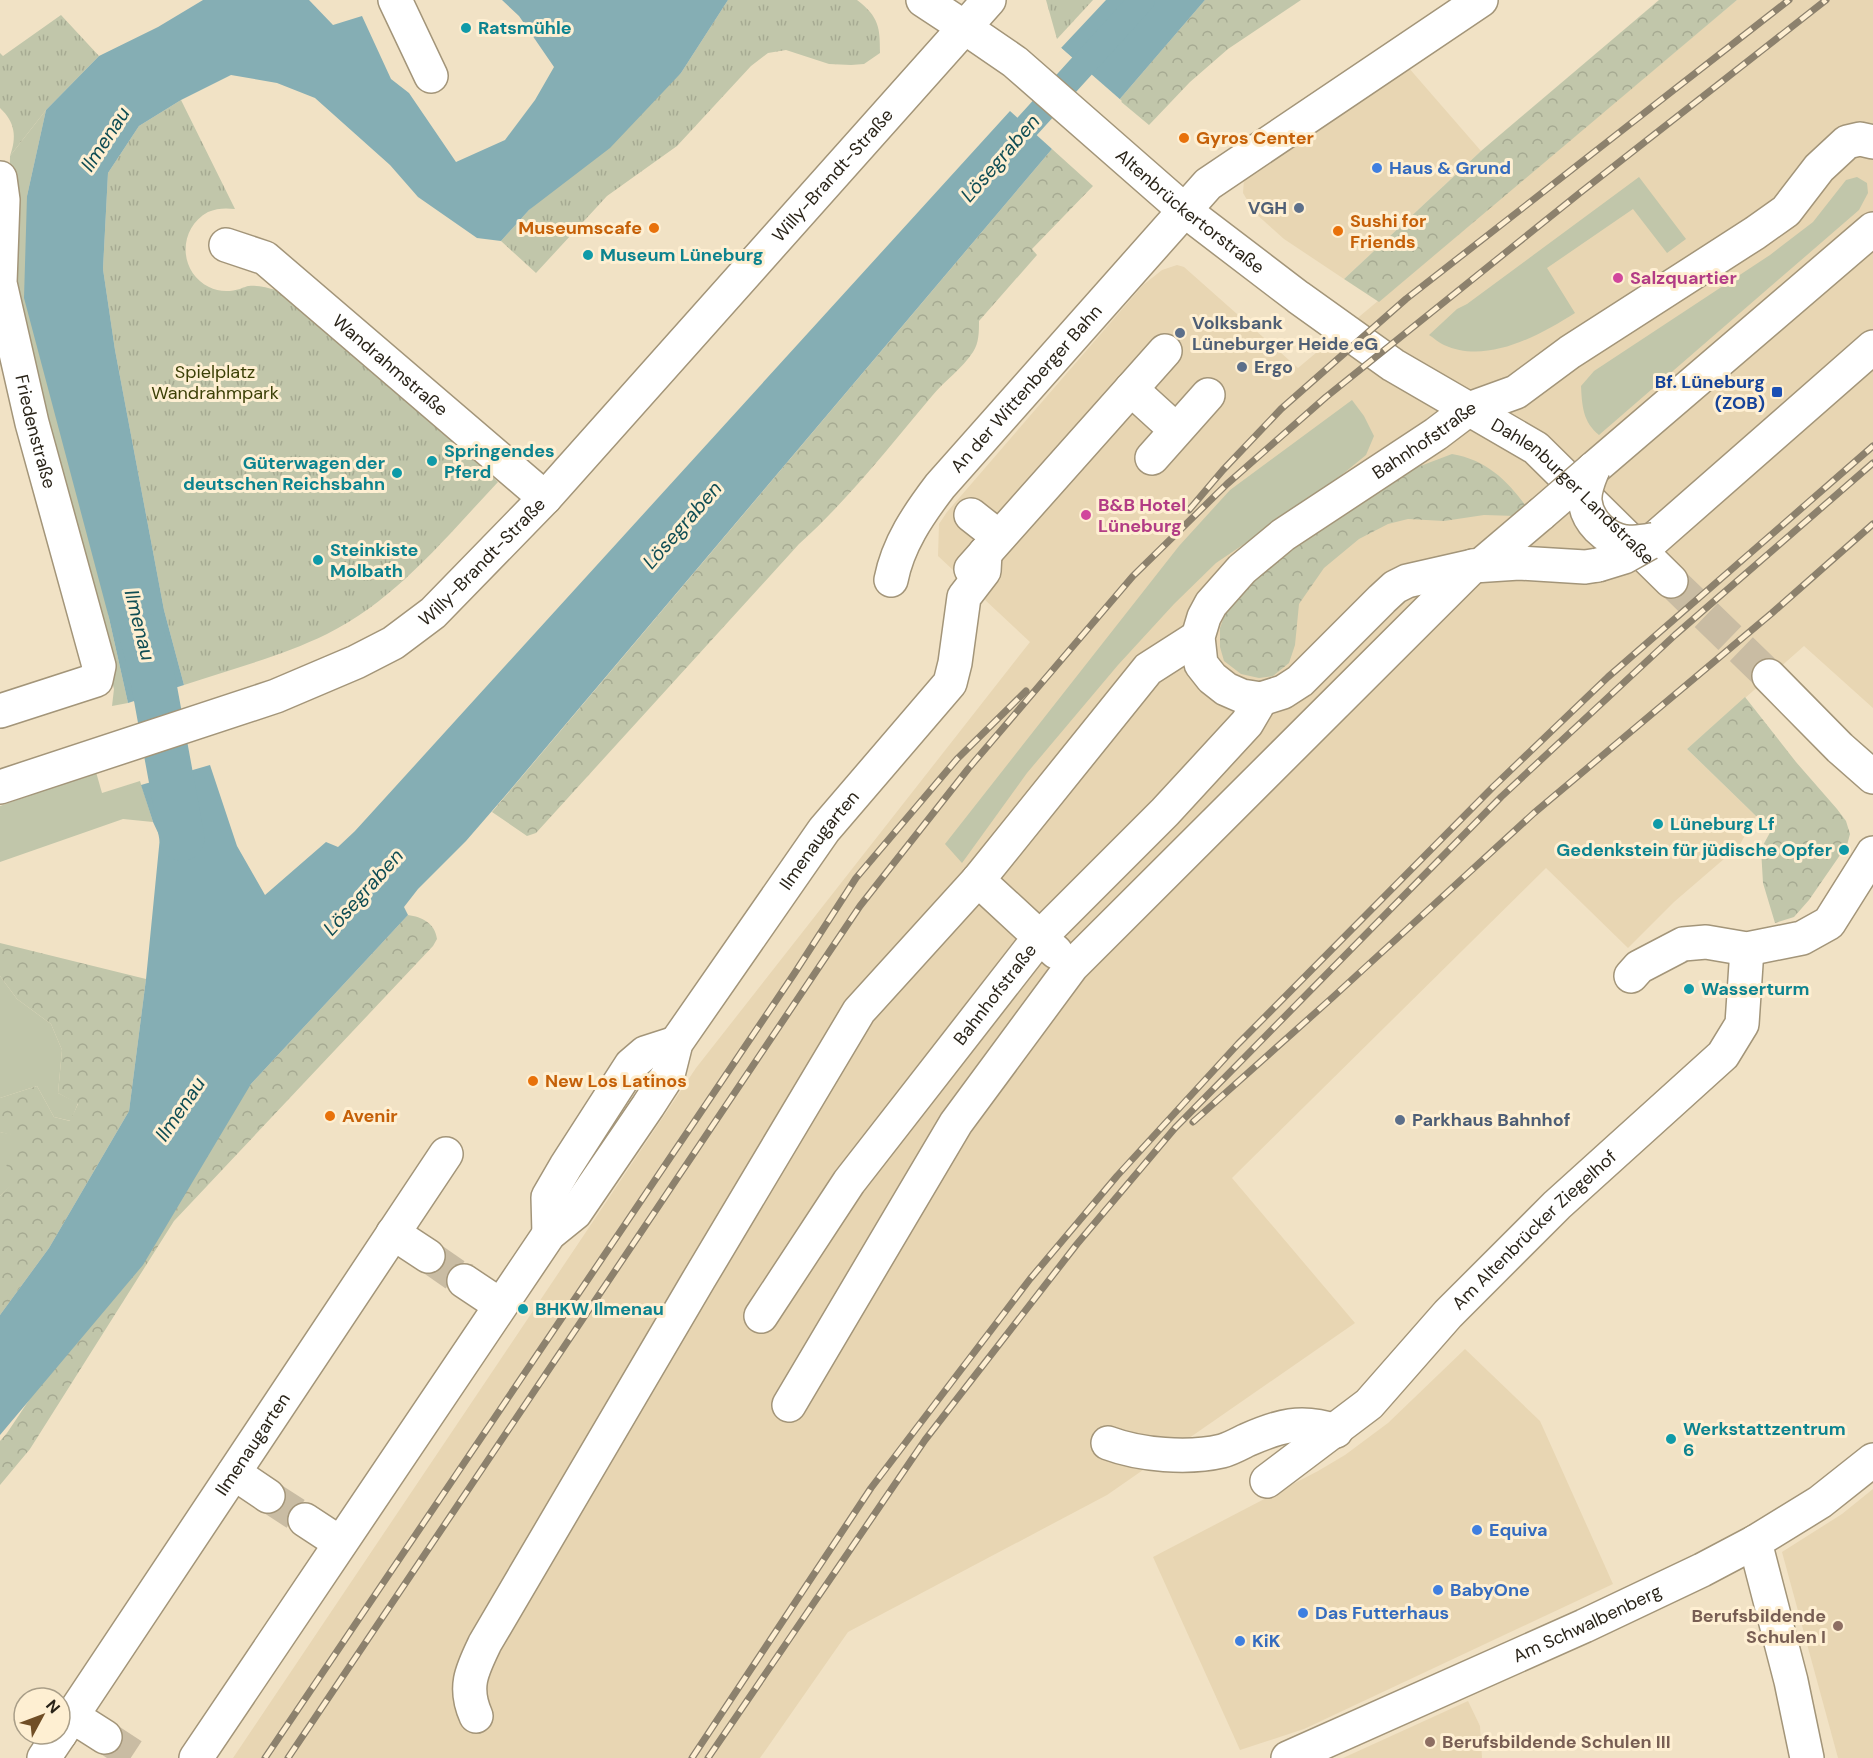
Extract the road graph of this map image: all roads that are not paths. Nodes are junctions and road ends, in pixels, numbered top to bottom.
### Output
1 (395, 0) edge
2 (923, 0) edge
3 (989, 0) edge
4 (1481, 0) edge
5 (964, 27) junction
6 (431, 76) dead end
7 (1873, 142) edge
8 (0, 178) edge
9 (1184, 210) junction
10 (1873, 230) edge
11 (226, 245) dead end
12 (1873, 347) edge
13 (1165, 351) dead end
14 (1131, 389) junction
15 (1208, 395) dead end
16 (1469, 409) junction
17 (1176, 430) junction
18 (1152, 458) dead end
19 (1604, 460) junction
20 (545, 498) junction
21 (971, 515) dead end
22 (1653, 540) junction
23 (985, 553) junction
24 (1477, 565) junction
25 (891, 580) dead end
26 (1671, 581) tunnel mouth
27 (1198, 637) junction
28 (1769, 676) tunnel mouth
29 (1261, 699) junction
30 (0, 711) edge
31 (1873, 777) edge
32 (0, 786) edge
33 (1873, 853) edge
34 (978, 880) junction
35 (1039, 938) junction
36 (1747, 950) junction
37 (1072, 966) junction
38 (1631, 976) dead end
39 (446, 1154) dead end
40 (393, 1233) junction
41 (428, 1256) tunnel mouth
42 (464, 1281) tunnel mouth
43 (500, 1305) junction
44 (761, 1316) dead end
45 (789, 1406) dead end
46 (1336, 1431) junction
47 (1108, 1443) dead end
48 (1873, 1460) edge
49 (234, 1473) junction
50 (1267, 1481) dead end
51 (268, 1496) tunnel mouth
52 (305, 1520) tunnel mouth
53 (1755, 1542) junction
54 (340, 1543) junction
55 (72, 1716) edge
56 (476, 1716) dead end
57 (72, 1730) edge
58 (105, 1737) tunnel mouth
59 (196, 1758) edge
60 (1288, 1758) edge
61 (1807, 1758) edge

1 - 6 street
2 - 5 street, Altenbrückertorstraße
3 - 5 street, Willy-Brandt-Straße
4 - 9 street, An der Wittenberger Bahn
5 - 9 street, Altenbrückertorstraße
5 - 20 street, Willy-Brandt-Straße
7 - 16 street, Bahnhofstraße
8 - 30 street, Friedenstraße
9 - 16 street, Altenbrückertorstraße
9 - 25 street, An der Wittenberger Bahn
10 - 19 street
11 - 20 street, Wandrahmstraße
12 - 22 street
13 - 14 street
14 - 17 street
14 - 23 street
15 - 17 street
16 - 26 street, Dahlenburger Landstraße
16 - 27 street, Bahnhofstraße
17 - 18 street
19 - 22 street, bridge
19 - 24 street, bridge
20 - 32 street, Willy-Brandt-Straße
21 - 23 street
22 - 24 street, bridge
23 - 43 street, Ilmenaugarten
24 - 29 street
24 - 37 street
27 - 29 street
27 - 34 street
28 - 31 street
29 - 35 street, Bahnhofstraße
33 - 36 street
34 - 35 street
34 - 56 street
35 - 37 street
35 - 44 street, Bahnhofstraße
36 - 38 street
36 - 46 street, Am Altenbrücker Ziegelhof
37 - 45 street
39 - 40 street, Ilmenaugarten
40 - 41 street
40 - 49 street, Ilmenaugarten
42 - 43 street
43 - 54 street, Ilmenaugarten
46 - 47 street
46 - 50 street, Am Altenbrücker Ziegelhof
48 - 53 street, Am Schwalbenberg
49 - 51 street
49 - 55 street, Ilmenaugarten
52 - 54 street
53 - 60 street, Am Schwalbenberg
53 - 61 street
54 - 59 street, Ilmenaugarten
57 - 58 street

